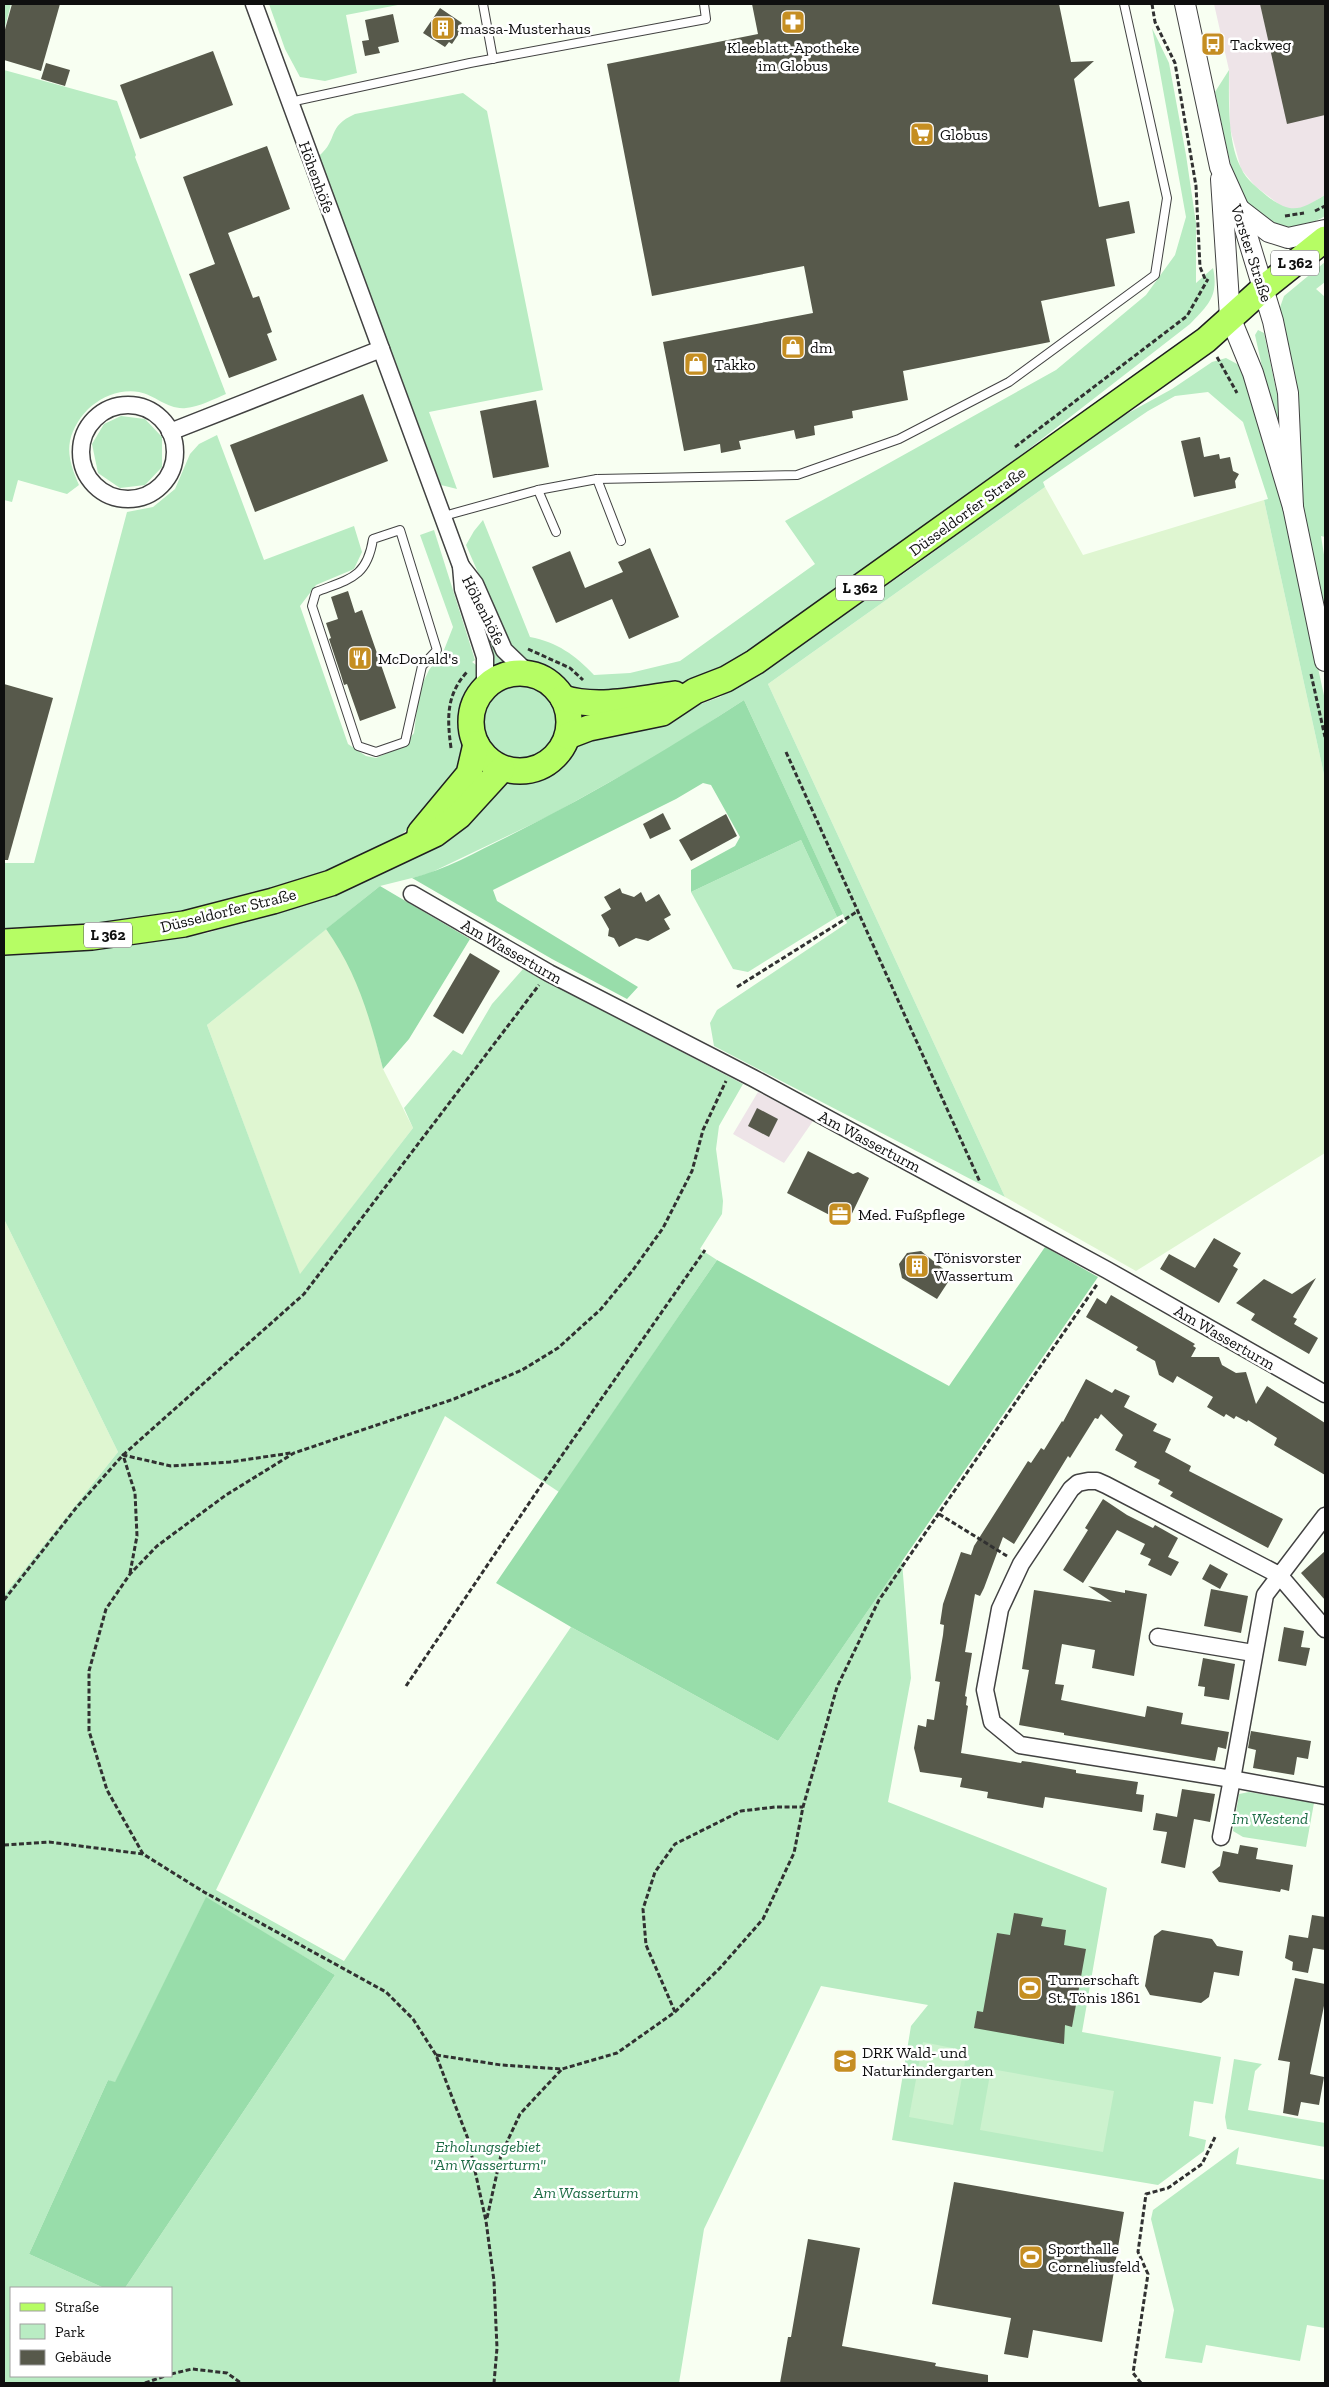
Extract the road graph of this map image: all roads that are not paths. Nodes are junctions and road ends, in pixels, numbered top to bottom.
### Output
1 (254, 4) edge
2 (483, 4) edge
3 (704, 4) edge
4 (1124, 4) edge
5 (1185, 4) edge
6 (493, 59) junction
7 (290, 102) junction
8 (1220, 167) junction
9 (1240, 209) junction
10 (1325, 230) edge
11 (1325, 239) edge
12 (1265, 287) junction
13 (1230, 317) junction
14 (381, 349) junction
15 (170, 432) junction
16 (597, 479) junction
17 (538, 490) junction
18 (1293, 507) junction
19 (444, 516) junction
20 (400, 530) joint
21 (556, 532) dead end
22 (621, 541) dead end
23 (461, 566) junction
24 (1318, 666) edge
25 (529, 674) junction
26 (485, 688) junction
27 (695, 692) junction
28 (563, 698) junction
29 (568, 736) junction
30 (476, 744) junction
31 (502, 769) junction
32 (412, 843) junction
33 (412, 894) dead end
34 (4, 942) edge
35 (1325, 1394) edge
36 (1325, 1516) edge
37 (1279, 1575) junction
38 (1325, 1629) edge
39 (1158, 1637) dead end
40 (1253, 1653) junction
41 (1232, 1779) junction
42 (1325, 1796) edge
43 (1221, 1837) dead end

1 - 7 street, Höhenhöfe
2 - 6 lane
3 - 6 lane
4 - 16 lane
5 - 8 street, Vorster Straße
6 - 7 lane
7 - 14 street, Höhenhöfe
8 - 9 street, Vorster Straße
8 - 13 street
9 - 10 street, L 362
9 - 12 street, Vorster Straße
11 - 12 main road, Düsseldorfer Straße / L 362
12 - 13 main road, Düsseldorfer Straße / L 362
12 - 18 street, Vorster Straße
13 - 18 street, Vorster Straße
13 - 27 main road, Düsseldorfer Straße / L 362
14 - 15 street
14 - 19 street, Höhenhöfe
15 - 15 street
16 - 17 lane
16 - 22 lane
17 - 19 lane
17 - 21 lane
18 - 24 street, Vorster Straße
19 - 23 street, Höhenhöfe
20 - 20 lane
23 - 25 street, Höhenhöfe
23 - 26 street, Höhenhöfe
25 - 26 main road
25 - 28 main road
26 - 30 main road
27 - 28 main road, Düsseldorfer Straße / L 362
27 - 29 main road, Düsseldorfer Straße / L 362
28 - 29 main road
29 - 31 main road
30 - 31 main road
30 - 32 main road, Düsseldorfer Straße / L 362
31 - 32 main road, Düsseldorfer Straße / L 362
32 - 34 main road, Düsseldorfer Straße / L 362
33 - 35 street, Am Wasserturm
36 - 37 street
37 - 38 street
37 - 40 street
37 - 41 street
39 - 40 street
40 - 41 street
41 - 42 street
41 - 43 street

